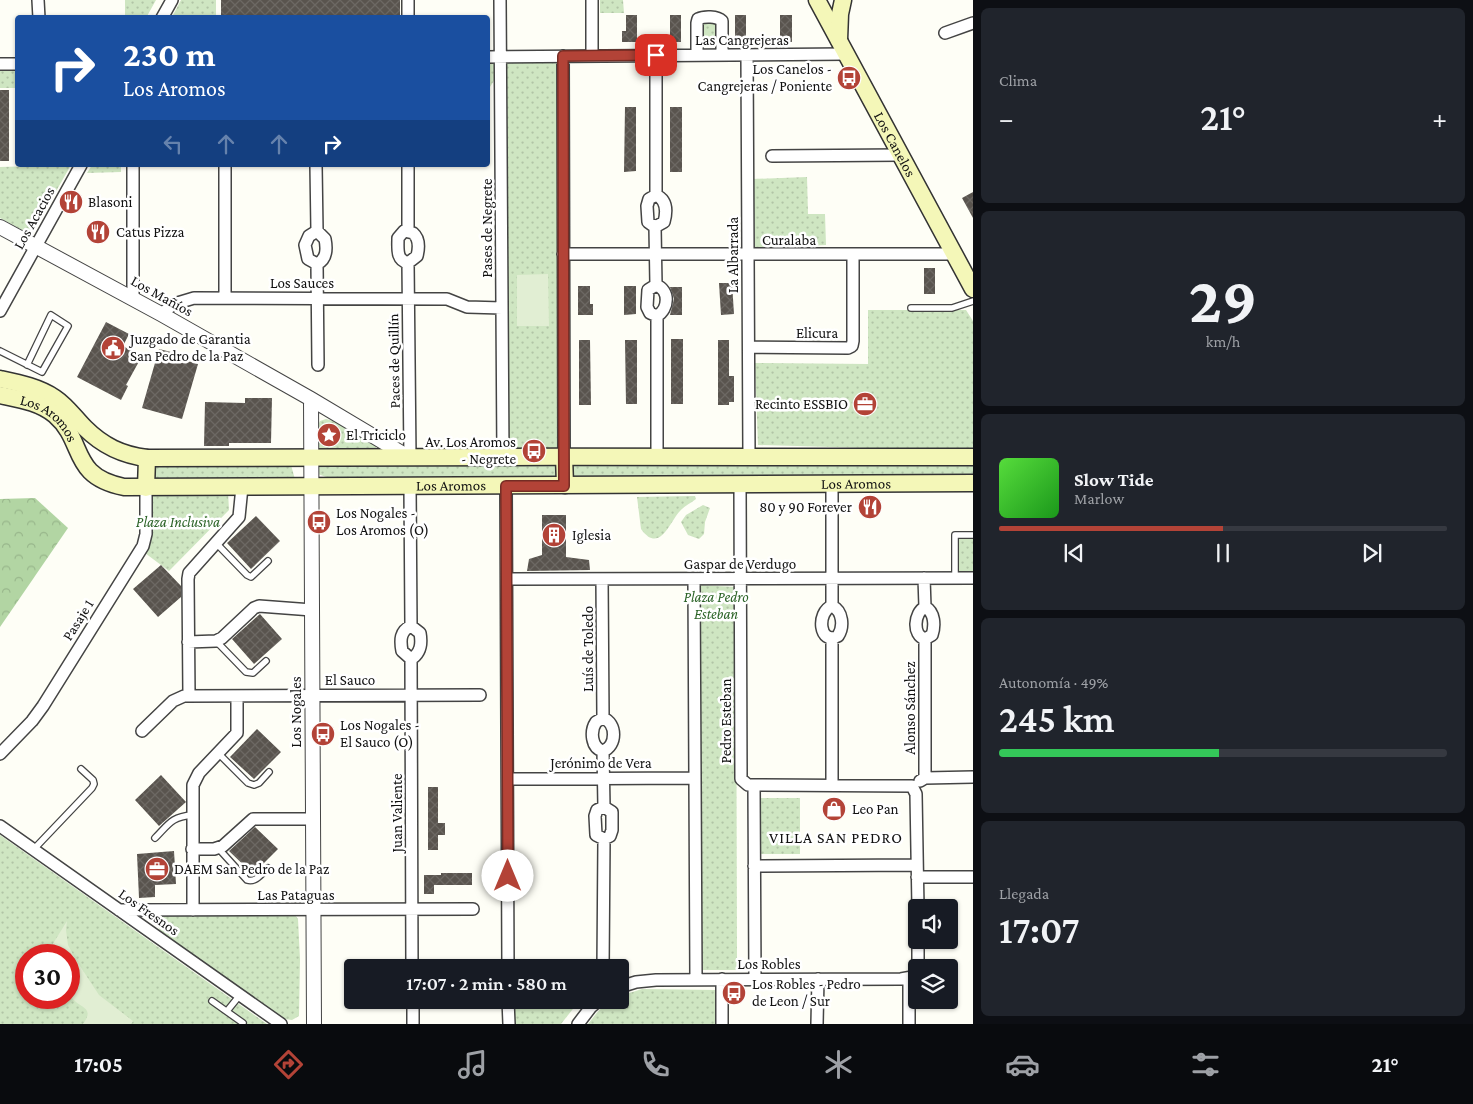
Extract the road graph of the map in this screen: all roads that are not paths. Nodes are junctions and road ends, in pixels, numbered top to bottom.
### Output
1 (38, 0) edge
2 (172, 0) edge
3 (408, 0) edge
4 (500, 0) edge
5 (592, 0) edge
6 (817, 0) edge
7 (843, 0) edge
8 (39, 15) edge
9 (164, 15) edge
10 (408, 15) edge
11 (973, 23) edge
12 (945, 33) dead end
13 (843, 48) junction
14 (747, 54) junction
15 (656, 55) junction
16 (697, 55) junction
17 (722, 55) junction
18 (501, 56) junction
19 (563, 56) junction
20 (592, 56) junction
21 (490, 57) edge
22 (0, 64) edge
23 (15, 64) edge
24 (901, 155) junction
25 (772, 156) dead end
26 (80, 167) edge
27 (133, 167) edge
28 (225, 167) edge
29 (316, 167) edge
30 (408, 167) edge
31 (656, 195) junction
32 (0, 227) edge
33 (655, 227) junction
34 (408, 231) junction
35 (316, 232) junction
36 (36, 247) junction
37 (564, 254) junction
38 (656, 254) junction
39 (853, 254) junction
40 (954, 254) junction
41 (748, 255) junction
42 (317, 264) junction
43 (408, 264) junction
44 (656, 284) junction
45 (973, 289) edge
46 (225, 298) junction
47 (317, 298) junction
48 (408, 298) junction
49 (133, 299) junction
50 (973, 301) edge
51 (502, 308) junction
52 (911, 308) dead end
53 (0, 311) edge
54 (161, 314) junction
55 (657, 316) junction
56 (749, 348) junction
57 (0, 351) edge
58 (27, 365) junction
59 (318, 365) dead end
60 (0, 379) edge
61 (0, 396) edge
62 (311, 399) junction
63 (564, 456) junction
64 (657, 456) junction
65 (749, 456) junction
66 (807, 456) junction
67 (502, 457) junction
68 (973, 457) edge
69 (147, 458) junction
70 (311, 458) junction
71 (410, 458) junction
72 (807, 483) junction
73 (832, 483) junction
74 (973, 483) edge
75 (740, 484) junction
76 (311, 486) junction
77 (410, 486) junction
78 (506, 486) junction
79 (564, 486) junction
80 (242, 487) junction
81 (146, 488) junction
82 (973, 535) edge
83 (216, 543) junction
84 (268, 561) dead end
85 (832, 578) junction
86 (924, 578) junction
87 (955, 578) junction
88 (973, 578) edge
89 (507, 579) junction
90 (602, 579) junction
91 (694, 579) junction
92 (740, 579) junction
93 (832, 606) junction
94 (925, 607) junction
95 (312, 610) junction
96 (411, 626) junction
97 (832, 638) junction
98 (925, 639) junction
99 (216, 641) junction
100 (188, 642) junction
101 (411, 659) junction
102 (266, 661) dead end
103 (312, 695) junction
104 (411, 695) junction
105 (480, 695) dead end
106 (189, 696) junction
107 (237, 696) junction
108 (603, 718) junction
109 (142, 731) dead end
110 (603, 751) junction
111 (218, 753) junction
112 (0, 754) edge
113 (81, 769) dead end
114 (269, 772) dead end
115 (973, 777) edge
116 (604, 778) junction
117 (695, 778) junction
118 (925, 778) junction
119 (508, 779) junction
120 (754, 785) junction
121 (832, 785) junction
122 (913, 787) junction
123 (604, 807) junction
124 (192, 815) junction
125 (313, 819) junction
126 (0, 826) edge
127 (155, 838) dead end
128 (604, 839) junction
129 (218, 848) junction
130 (34, 849) junction
131 (192, 849) junction
132 (917, 865) junction
133 (754, 866) junction
134 (268, 868) dead end
135 (917, 877) junction
136 (973, 877) edge
137 (918, 899) edge
138 (412, 909) junction
139 (473, 909) dead end
140 (120, 910) junction
141 (193, 910) junction
142 (313, 910) junction
143 (412, 959) edge
144 (508, 959) edge
145 (603, 959) edge
146 (908, 976) edge
147 (696, 979) junction
148 (722, 979) junction
149 (755, 979) junction
150 (818, 979) junction
151 (629, 985) edge
152 (240, 995) junction
153 (212, 1001) dead end
154 (413, 1009) edge
155 (508, 1009) edge
156 (589, 1009) edge
157 (910, 1009) edge
158 (227, 1011) junction
159 (243, 1022) dead end
160 (281, 1024) edge
161 (314, 1024) edge
162 (413, 1024) edge
163 (509, 1024) edge
164 (578, 1024) edge
165 (722, 1024) edge
166 (817, 1024) edge
167 (909, 1024) edge

1 - 8 street
2 - 9 street
3 - 10 street
4 - 18 street, Pases de Negrete
5 - 20 street
6 - 13 main road, Los Canelos
7 - 13 main road
11 - 12 street
13 - 14 street, Las Cangrejeras
13 - 24 main road, Los Canelos
14 - 17 street, Las Cangrejeras
14 - 41 street, La Albarrada
15 - 16 street, Las Cangrejeras
15 - 20 street, Las Cangrejeras
15 - 31 street
16 - 17 street, Las Cangrejeras
16 - 17 street
18 - 19 street, Las Cangrejeras
18 - 21 street, Las Cangrejeras
18 - 51 street, Pases de Negrete
19 - 20 street, Las Cangrejeras
19 - 37 street
22 - 23 street
24 - 25 street
24 - 40 main road, Los Canelos
26 - 36 street, Los Acacios
27 - 49 street
28 - 46 street
29 - 35 street
30 - 34 street, Paces de Quillín
31 - 33 street
31 - 33 street
32 - 36 street, Los Mañíos
33 - 38 street
34 - 43 street, Paces de Quillín
34 - 43 street, Paces de Quillín
35 - 42 street
35 - 42 street
36 - 49 street, Los Mañíos
36 - 53 street, Los Acacios
37 - 38 street, Curalaba
37 - 63 street
38 - 41 street, Curalaba
38 - 44 street
39 - 40 street, Curalaba
39 - 41 street, Curalaba
39 - 56 street, Elicura
40 - 45 main road, Los Canelos
41 - 56 street, La Albarrada
42 - 47 street
43 - 48 street, Paces de Quillín
44 - 55 street
44 - 55 street
46 - 47 street, Los Sauces
46 - 54 street, Los Sauces
47 - 48 street, Los Sauces
47 - 59 street
48 - 51 street, Los Sauces
48 - 71 street, Paces de Quillín
49 - 54 street, Los Mañíos
50 - 52 lane
51 - 67 street, Pases de Negrete
54 - 62 street, Los Mañíos
55 - 64 street
56 - 65 street, La Albarrada
57 - 58 lane
58 - 58 lane
60 - 69 main road, Los Aromos
61 - 81 main road, Los Aromos
62 - 70 street, Los Nogales
62 - 71 street, Los Mañíos
63 - 64 main road, Los Aromos
63 - 67 main road, Los Aromos
63 - 79 main road
64 - 65 main road, Los Aromos
65 - 66 main road, Los Aromos
66 - 68 main road, Los Aromos
66 - 72 main road
67 - 71 main road, Los Aromos
69 - 70 main road, Los Aromos
69 - 81 main road
70 - 71 main road, Los Aromos
70 - 76 street, Los Nogales
72 - 73 main road, Los Aromos
72 - 75 main road, Los Aromos
73 - 74 main road, Los Aromos
73 - 85 street
75 - 79 main road, Los Aromos
75 - 92 street, Pedro Esteban
76 - 77 main road, Los Aromos
76 - 80 main road, Los Aromos
76 - 95 street, Los Nogales
77 - 78 main road, Los Aromos
77 - 96 street, Juan Valiente
78 - 79 main road, Los Aromos
78 - 89 street
80 - 81 main road, Los Aromos
80 - 83 street
81 - 112 street, Pasaje 1
82 - 87 lane
83 - 84 lane
83 - 100 street
85 - 86 street, Gaspar de Verdugo
85 - 92 street, Gaspar de Verdugo
85 - 93 street
86 - 87 street, Gaspar de Verdugo
86 - 94 street
87 - 88 street, Gaspar de Verdugo
89 - 90 street, Gaspar de Verdugo
89 - 119 street
90 - 91 street, Gaspar de Verdugo
90 - 108 street, Luís de Toledo
91 - 92 street, Gaspar de Verdugo
91 - 117 street, Pedro Esteban
92 - 120 street, Pedro Esteban
93 - 97 street
93 - 97 street
94 - 98 street
94 - 98 street
95 - 99 street
95 - 103 street, Los Nogales
96 - 101 street, Juan Valiente
96 - 101 street, Juan Valiente
97 - 121 street
98 - 118 street, Alonso Sánchez
99 - 100 street
99 - 102 lane
100 - 106 street
101 - 104 street, Juan Valiente
103 - 104 street, El Sauco
103 - 107 street, El Sauco
103 - 125 street, Los Nogales
104 - 105 street, El Sauco
104 - 138 street, Juan Valiente
106 - 107 street, El Sauco
106 - 109 street, El Sauco
107 - 111 street
108 - 110 street
108 - 110 street
110 - 116 street
111 - 114 lane
111 - 124 street
113 - 130 lane
115 - 118 street
116 - 117 street, Jerónimo de Vera
116 - 119 street, Jerónimo de Vera
116 - 123 street
117 - 147 street, Pedro Esteban
118 - 122 street
119 - 144 street
120 - 121 street
120 - 133 street
121 - 122 street
122 - 132 street
123 - 128 street
123 - 128 street
124 - 127 lane
124 - 131 street
125 - 129 street
125 - 142 street, Los Nogales
126 - 130 street, Los Fresnos
128 - 145 street
129 - 131 street
129 - 134 lane
130 - 140 street, Los Fresnos
131 - 141 street
132 - 133 street
132 - 135 street
133 - 149 street
135 - 136 street
135 - 137 street
138 - 139 street, Las Pataguas
138 - 142 street, Las Pataguas
138 - 143 street, Juan Valiente
140 - 141 street, Las Pataguas
140 - 152 street, Los Fresnos
141 - 142 street, Las Pataguas
142 - 161 street, Los Nogales
146 - 150 street, Los Robles
147 - 148 street, Los Robles
147 - 151 street, Los Robles
148 - 149 street, Los Robles
148 - 165 street
149 - 150 street, Los Robles
150 - 166 street
152 - 158 lane
152 - 160 street, Los Fresnos
153 - 158 lane
154 - 162 street
155 - 163 street
156 - 164 street
157 - 167 street
158 - 159 lane

